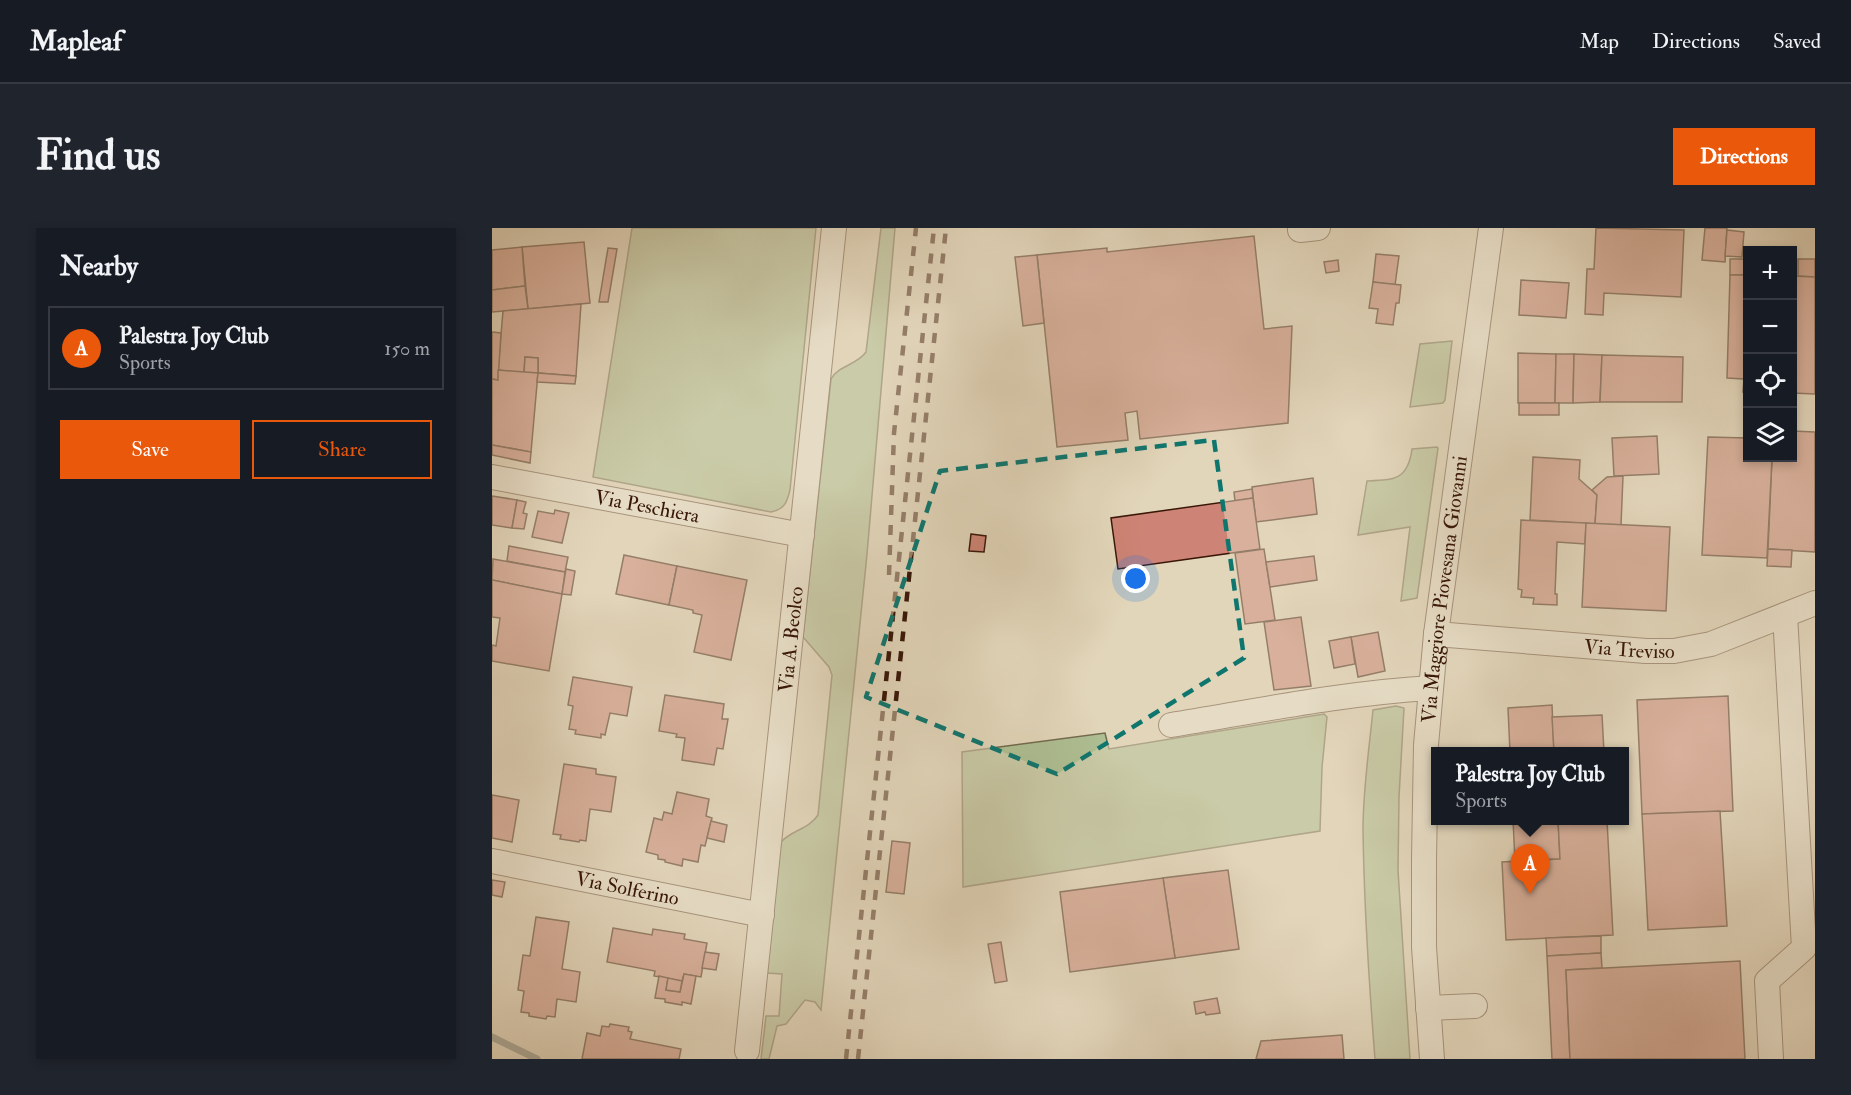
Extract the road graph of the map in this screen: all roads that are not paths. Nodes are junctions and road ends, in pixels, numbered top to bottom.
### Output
1 (834, 228) edge
2 (1491, 228) edge
3 (492, 477) edge
4 (802, 535) junction
5 (1815, 603) edge
6 (1785, 615) junction
7 (1436, 634) junction
8 (1431, 688) junction
9 (1172, 724) dead end
10 (492, 861) edge
11 (762, 915) junction
12 (1475, 1006) dead end
13 (1428, 1008) junction
14 (747, 1051) dead end
15 (1432, 1059) edge
16 (1771, 1059) edge

1 - 4 street, Via A. Beolco
2 - 7 street, Via Maggiore Piovesana Giovanni
3 - 4 street, Via Peschiera
4 - 11 street, Via A. Beolco
5 - 6 street, Via Treviso
6 - 7 street, Via Treviso
6 - 16 street
7 - 8 street, Via Maggiore Piovesana Giovanni
8 - 9 street
8 - 13 street, Via Maggiore Piovesana Giovanni
10 - 11 street, Via Solferino
11 - 14 street, Via A. Beolco
12 - 13 street
13 - 15 street, Via Maggiore Piovesana Giovanni

